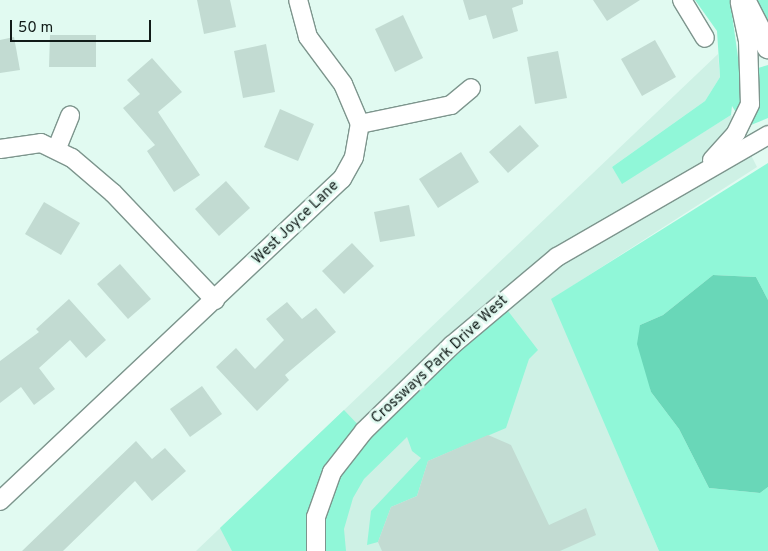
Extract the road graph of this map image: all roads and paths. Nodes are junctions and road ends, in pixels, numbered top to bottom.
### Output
1 (298, 0) edge
2 (682, 0) edge
3 (740, 0) edge
4 (744, 0) edge
5 (705, 38) dead end
6 (768, 47) edge
7 (471, 88) dead end
8 (70, 116) dead end
9 (360, 124) junction
10 (768, 135) edge
11 (57, 148) junction
12 (0, 149) edge
13 (705, 168) junction
14 (215, 300) junction
15 (0, 501) edge
16 (316, 551) edge

1 - 9 street
2 - 5 street
3 - 13 street, Crossways Park Drive West
4 - 6 main road
7 - 9 street
8 - 11 street
9 - 14 street, West Joyce Lane
10 - 13 street, Crossways Park Drive West
11 - 12 street
11 - 14 street
13 - 16 street, Crossways Park Drive West
14 - 15 street, West Joyce Lane

